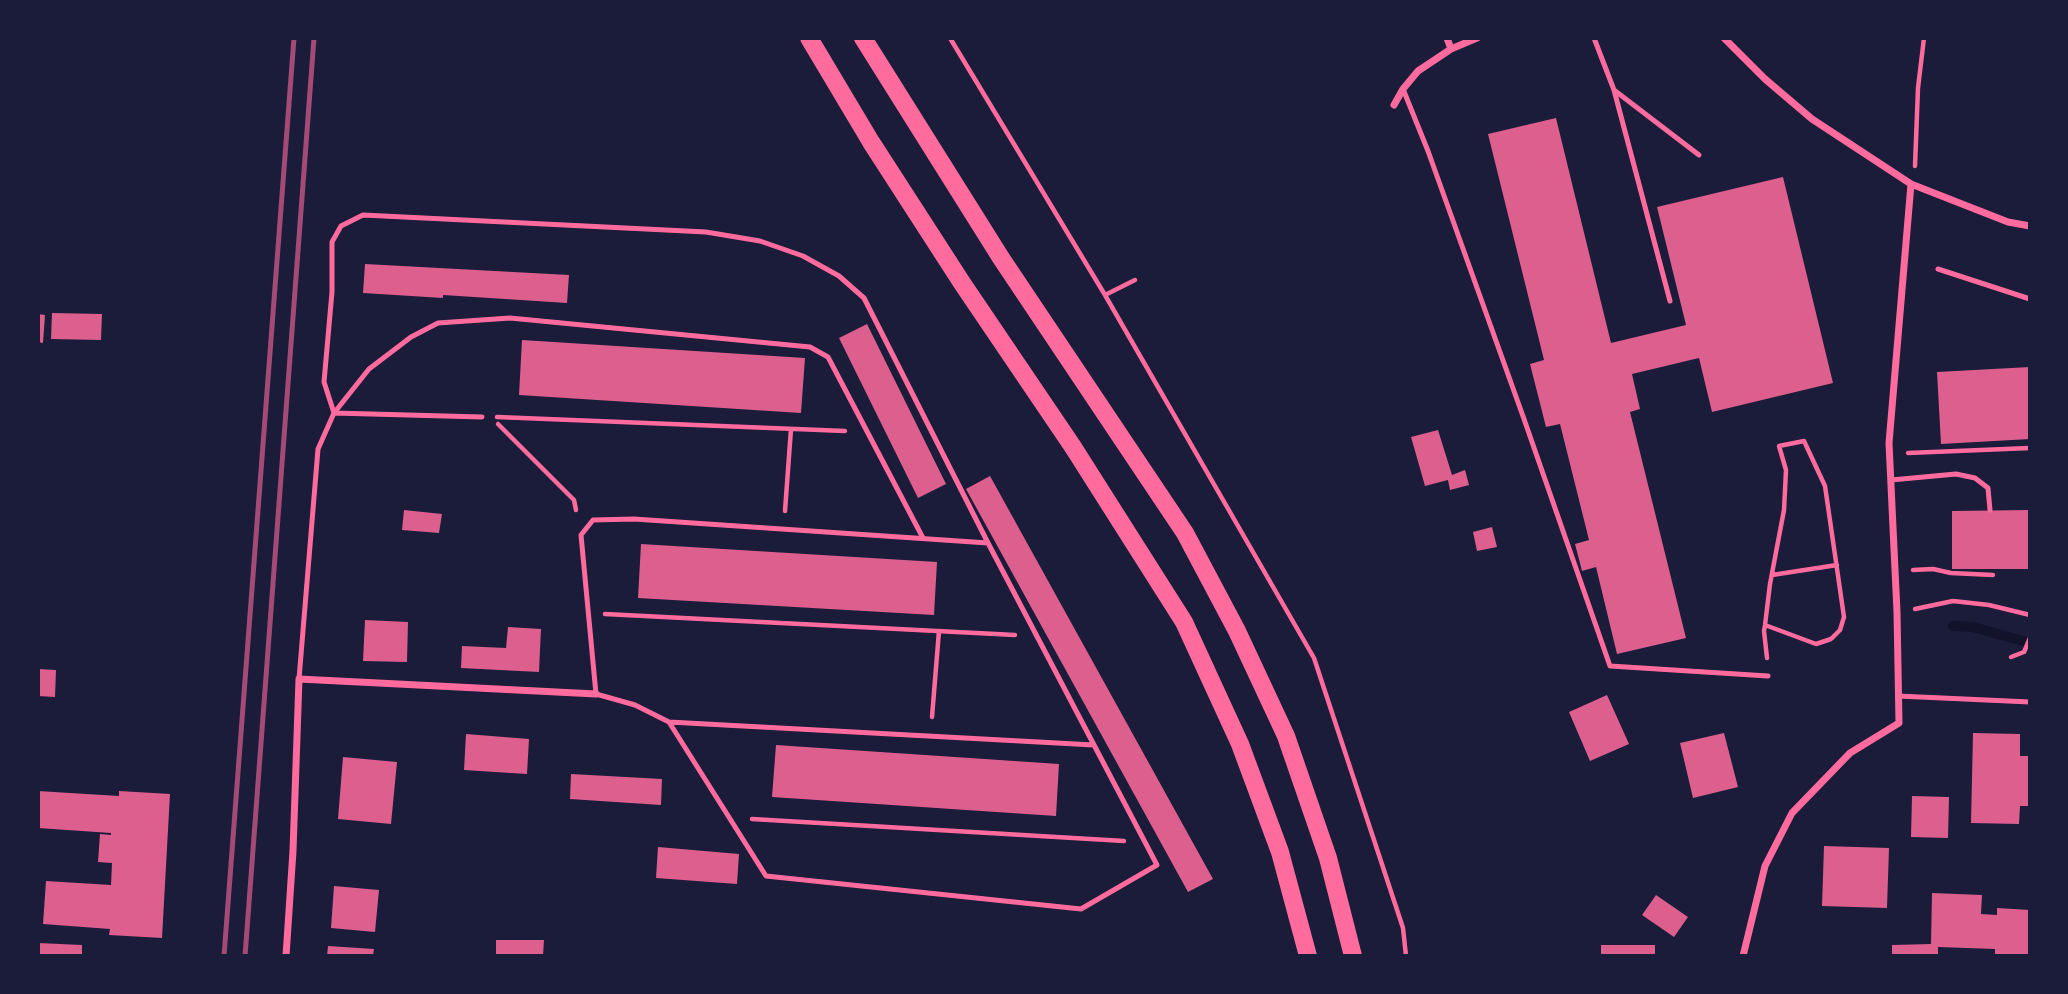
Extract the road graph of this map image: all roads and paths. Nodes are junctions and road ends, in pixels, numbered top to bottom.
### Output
1 (809, 38) edge
2 (863, 38) edge
3 (950, 38) edge
4 (1447, 38) edge
5 (1477, 38) edge
6 (1594, 38) edge
7 (1724, 38) edge
8 (1924, 38) edge
9 (1451, 49) junction
10 (1403, 89) junction
11 (1614, 90) junction
12 (1394, 105) dead end
13 (1699, 155) dead end
14 (1911, 184) junction
15 (2029, 226) edge
16 (1938, 269) dead end
17 (1135, 280) dead end
18 (1105, 295) junction
19 (2029, 299) edge
20 (1670, 302) dead end
21 (334, 413) junction
22 (482, 417) junction
23 (791, 429) junction
24 (867, 432) junction
25 (2029, 448) edge
26 (1889, 454) junction
27 (1891, 480) junction
28 (1990, 510) dead end
29 (784, 529) junction
30 (581, 535) junction
31 (923, 538) junction
32 (988, 542) junction
33 (1836, 565) junction
34 (1895, 571) junction
35 (1772, 575) junction
36 (1993, 575) dead end
37 (1897, 612) junction
38 (589, 613) junction
39 (2029, 615) edge
40 (1765, 625) junction
41 (939, 631) junction
42 (1037, 636) junction
43 (2029, 638) edge
44 (2011, 657) dead end
45 (1768, 676) joint
46 (299, 679) junction
47 (596, 694) junction
48 (1898, 696) junction
49 (2029, 702) edge
50 (668, 722) junction
51 (931, 736) junction
52 (1094, 744) junction
53 (729, 817) junction
54 (1146, 842) junction
55 (286, 956) edge
56 (1308, 956) edge
57 (1353, 956) edge
58 (1406, 956) edge
59 (1743, 956) edge

1 - 56 main road
2 - 57 main road
3 - 18 path
4 - 9 street
5 - 9 street
6 - 11 lane
7 - 14 street
8 - 14 path
9 - 10 street
10 - 12 street
10 - 45 lane
11 - 13 lane
11 - 20 lane
14 - 15 street
14 - 26 street
16 - 19 lane
17 - 18 path
18 - 58 path
21 - 22 lane
21 - 24 lane
21 - 32 lane
21 - 46 lane
22 - 23 path
22 - 30 path
23 - 24 path
23 - 29 path
24 - 31 lane
25 - 26 path
26 - 27 street
27 - 28 lane
27 - 34 street
29 - 30 lane
29 - 31 lane
30 - 38 lane
31 - 32 lane
32 - 42 lane
33 - 35 path
33 - 35 path
33 - 40 path
34 - 36 path
34 - 37 street
35 - 40 path
37 - 39 path
37 - 48 street
38 - 41 path
38 - 47 lane
40 - 45 path
41 - 42 path
41 - 51 path
42 - 52 lane
43 - 44 path
46 - 47 street
46 - 55 street
47 - 50 lane
48 - 49 lane
48 - 59 street
50 - 51 lane
50 - 53 lane
51 - 52 lane
52 - 54 lane
53 - 54 path
53 - 54 lane

